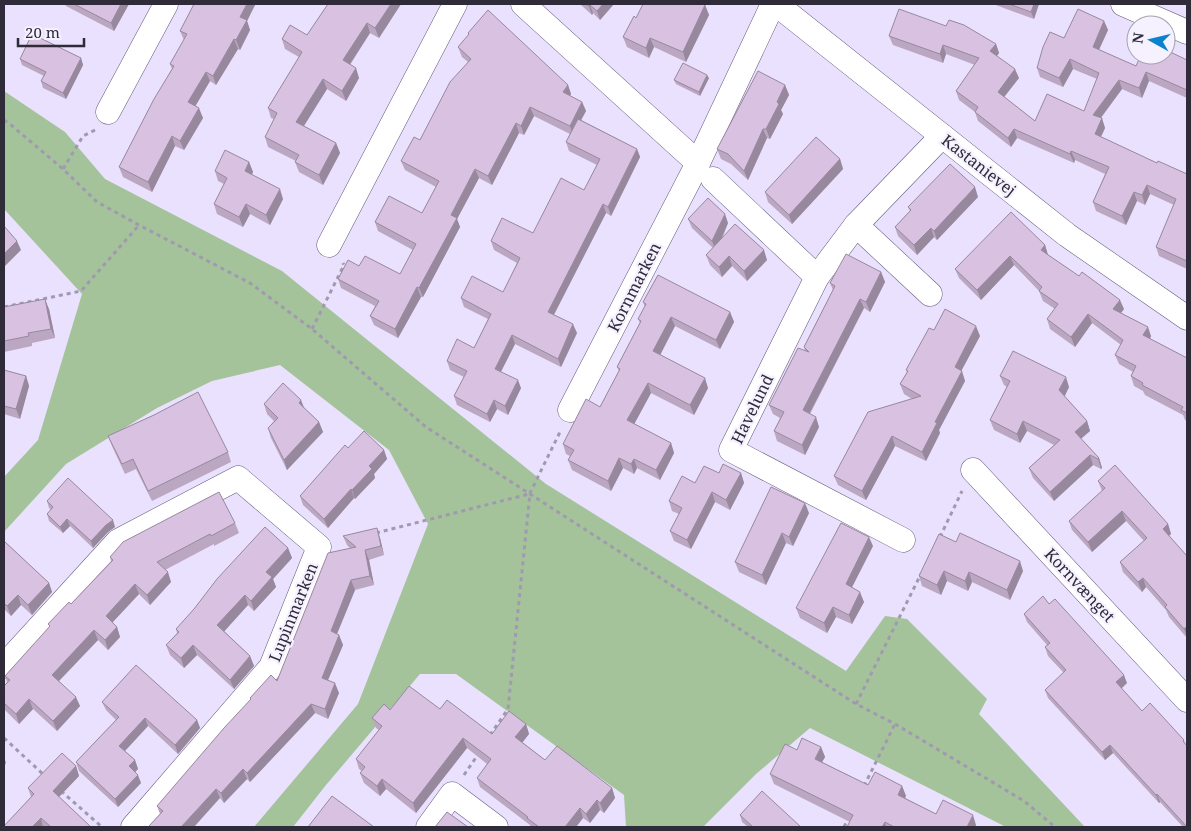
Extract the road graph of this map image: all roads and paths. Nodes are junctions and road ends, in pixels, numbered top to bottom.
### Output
1 (166, 4) edge
2 (455, 4) edge
3 (524, 4) edge
4 (1123, 4) edge
5 (781, 6) edge
6 (1187, 32) edge
7 (108, 112) joint
8 (4, 120) edge
9 (942, 136) junction
10 (64, 170) junction
11 (706, 171) junction
12 (139, 225) junction
13 (856, 225) junction
14 (329, 245) joint
15 (817, 277) junction
16 (930, 294) dead end
17 (4, 307) edge
18 (1187, 318) edge
19 (312, 329) junction
20 (570, 410) joint
21 (973, 470) joint
22 (530, 493) junction
23 (367, 535) edge
24 (938, 539) edge
25 (902, 540) dead end
26 (921, 574) edge
27 (4, 666) edge
28 (1187, 700) edge
29 (856, 704) junction
30 (895, 724) junction
31 (4, 738) edge
32 (488, 740) edge
33 (482, 748) edge
34 (46, 776) edge
35 (60, 789) edge
36 (861, 793) edge
37 (452, 794) junction
38 (848, 819) edge
39 (102, 827) edge
40 (133, 827) edge
41 (428, 827) edge
42 (496, 827) edge
43 (844, 827) edge
44 (1055, 827) edge

1 - 7 street
2 - 14 street
3 - 11 street
4 - 6 street
5 - 9 street, Kastanievej
5 - 11 street, Kornmarken
7 - 10 path
8 - 10 path
9 - 13 street, Havelund
9 - 18 street, Kastanievej
10 - 12 path
11 - 15 street
11 - 20 street, Kornmarken
12 - 17 path
12 - 19 path
13 - 15 street, Havelund
13 - 16 street
14 - 19 path
15 - 25 street, Havelund
19 - 22 path
20 - 22 path
21 - 24 path
21 - 28 street, Kornvænget
22 - 23 path
22 - 29 path
22 - 32 path
26 - 29 path
27 - 40 street, Lupinmarken
29 - 30 path
30 - 36 path
30 - 44 path
31 - 34 path
33 - 37 path
35 - 39 path
37 - 41 street
37 - 42 street
38 - 43 path

